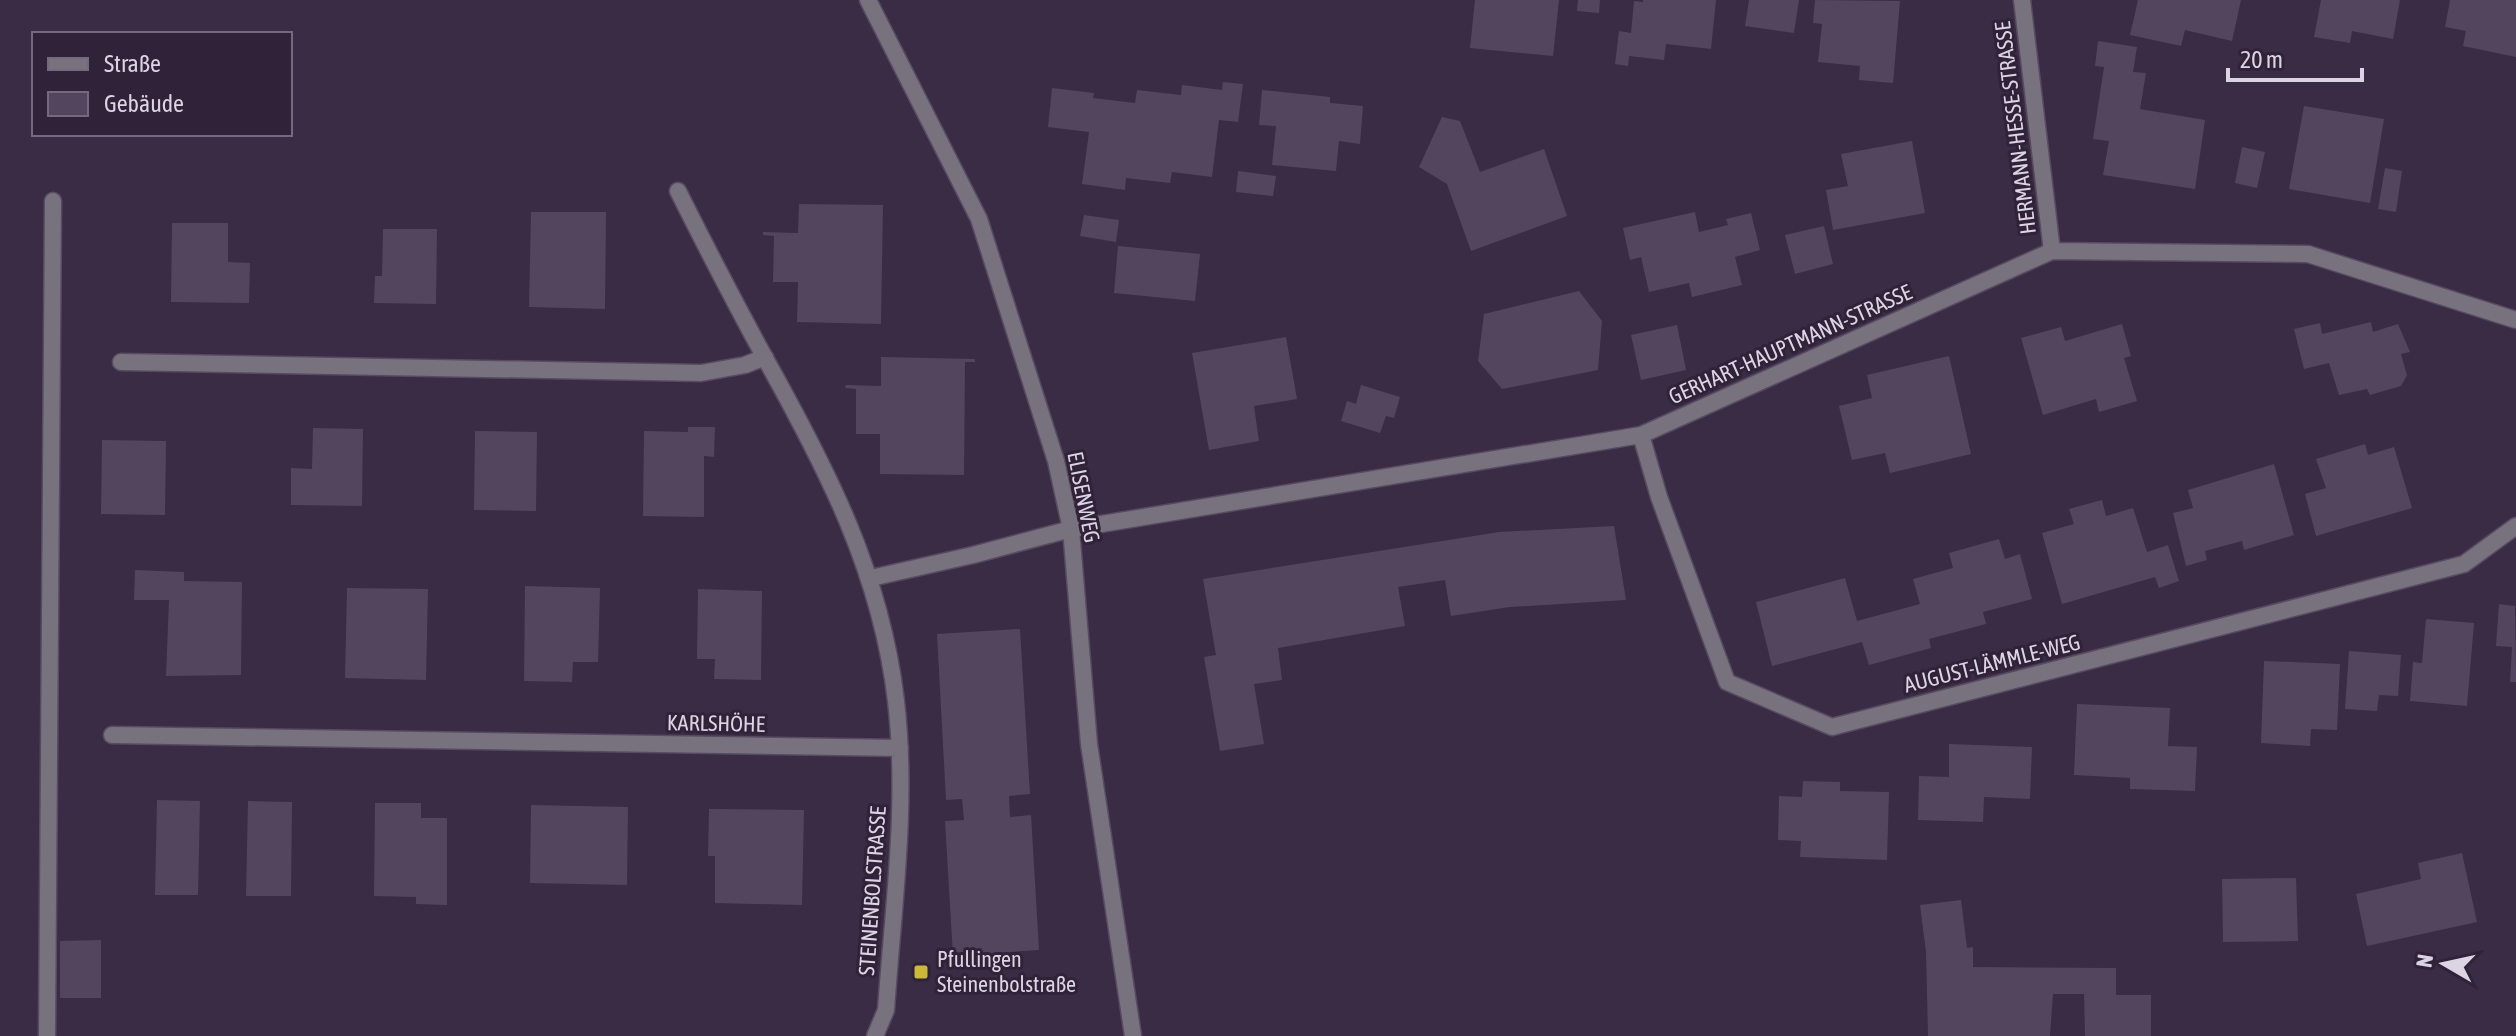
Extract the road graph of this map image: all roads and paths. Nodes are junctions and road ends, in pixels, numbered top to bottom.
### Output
1 (868, 0) edge
2 (2022, 0) edge
3 (678, 191) dead end
4 (53, 201) dead end
5 (2052, 251) junction
6 (2516, 320) edge
7 (765, 357) junction
8 (121, 362) dead end
9 (1641, 435) junction
10 (2516, 526) edge
11 (1071, 529) junction
12 (871, 578) junction
13 (112, 735) dead end
14 (900, 748) junction
15 (47, 1036) edge
16 (875, 1036) edge
17 (1133, 1036) edge

1 - 11 street, ELISENWEG
2 - 5 street, HERMANN-HESSE-STRASSE
3 - 7 street
4 - 15 street
5 - 6 street, GERHART-HAUPTMANN-STRASSE
5 - 9 street, GERHART-HAUPTMANN-STRASSE
7 - 8 street
7 - 12 street
9 - 10 street, AUGUST-LÄMMLE-WEG
9 - 11 street, GERHART-HAUPTMANN-STRASSE
11 - 12 street
11 - 17 street, ELISENWEG
12 - 14 street
13 - 14 street, KARLSHÖHE
14 - 16 street, STEINENBOLSTRASSE

